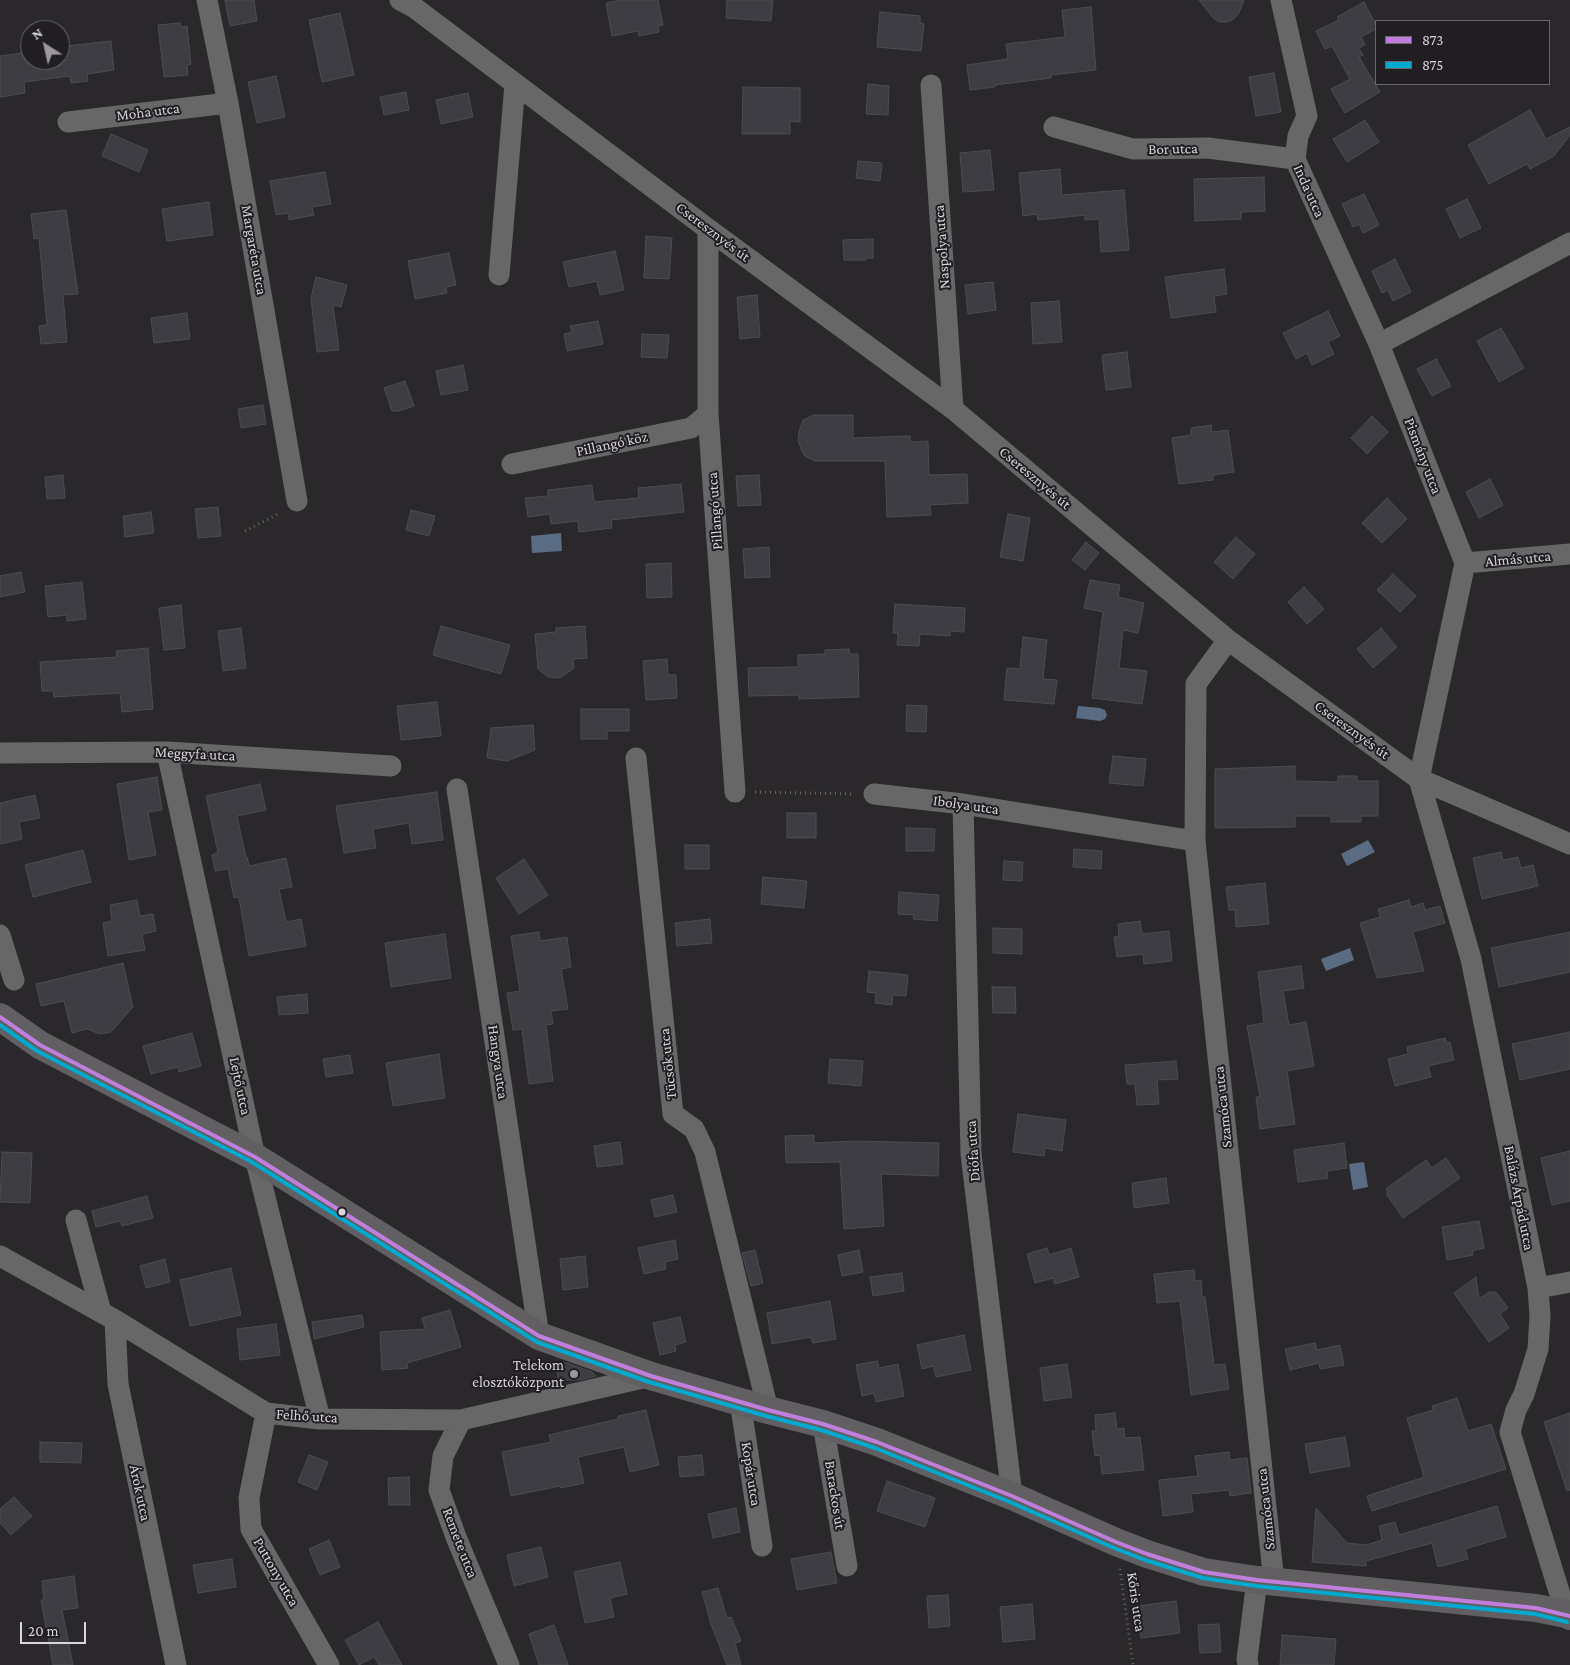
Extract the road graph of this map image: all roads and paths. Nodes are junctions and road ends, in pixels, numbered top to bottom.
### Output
1 (208, 0) edge
2 (400, 0) edge
3 (1281, 0) edge
4 (515, 84) junction
5 (931, 85) dead end
6 (228, 103) junction
7 (68, 122) dead end
8 (1054, 127) dead end
9 (1295, 159) junction
10 (708, 228) junction
11 (1570, 243) edge
12 (499, 275) dead end
13 (1379, 344) junction
14 (953, 410) junction
15 (708, 414) junction
16 (512, 464) dead end
17 (297, 501) joint
18 (245, 531) dead end
19 (1570, 554) edge
20 (1465, 563) junction
21 (1228, 640) junction
22 (167, 752) junction
23 (0, 753) edge
24 (636, 758) dead end
25 (391, 766) dead end
26 (1419, 780) junction
27 (457, 788) dead end
28 (734, 792) joint
29 (874, 794) joint
30 (963, 804) junction
31 (1194, 840) junction
32 (1570, 844) edge
33 (0, 935) edge
34 (14, 980) dead end
35 (0, 1018) edge
36 (255, 1157) junction
37 (76, 1220) dead end
38 (0, 1256) edge
39 (1570, 1282) edge
40 (1538, 1288) junction
41 (108, 1316) junction
42 (539, 1336) junction
43 (651, 1376) junction
44 (740, 1401) junction
45 (768, 1410) junction
46 (266, 1413) junction
47 (320, 1419) junction
48 (461, 1420) junction
49 (824, 1424) junction
50 (1012, 1496) junction
51 (1116, 1542) junction
52 (762, 1546) dead end
53 (847, 1566) dead end
54 (1265, 1581) junction
55 (1568, 1615) edge
56 (176, 1665) edge
57 (329, 1665) edge
58 (509, 1665) edge
59 (1133, 1665) edge
60 (1248, 1665) edge

1 - 6 street, Margaréta utca
2 - 4 street, Cseresznyés út
3 - 9 street, Inda utca
4 - 10 street, Cseresznyés út
4 - 12 street
5 - 14 street, Naspolya utca
6 - 7 street, Moha utca
6 - 17 street, Margaréta utca
8 - 9 street, Bor utca
9 - 13 street, Inda utca
10 - 14 street, Cseresznyés út
10 - 15 street, Pillangó utca
11 - 13 street
13 - 20 street, Pismány utca
14 - 21 street, Cseresznyés út
15 - 16 street, Pillangó köz
15 - 28 street, Pillangó utca
17 - 18 path
19 - 20 street, Almás utca
20 - 26 street
21 - 26 street, Cseresznyés út
21 - 31 street, Szamóca utca
22 - 23 street, Meggyfa utca
22 - 25 street, Meggyfa utca
22 - 36 street, Lejtő utca
24 - 45 street, Tücsök utca
26 - 32 street, Cseresznyés út
26 - 40 street, Balázs Árpád utca
27 - 42 street, Hangya utca
28 - 29 path
29 - 30 street, Ibolya utca
30 - 31 street, Ibolya utca
30 - 50 street, Diófa utca
31 - 54 street, Szamóca utca
33 - 34 street
35 - 36 street
36 - 42 street
36 - 47 street, Lejtő utca
37 - 41 street, Árok utca
38 - 41 street, Felhő utca
39 - 40 street
40 - 55 street, Balázs Árpád utca
41 - 46 street, Felhő utca
41 - 56 street, Árok utca
42 - 43 street
43 - 44 street
43 - 48 street, Felhő utca
44 - 45 street
44 - 52 street, Kopár utca
45 - 49 street
46 - 47 street, Felhő utca
46 - 57 street, Puttony utca
47 - 48 street, Felhő utca
48 - 58 street, Remete utca
49 - 50 street
49 - 53 street, Barackos út
50 - 51 street
51 - 54 street
51 - 59 path, Kőris utca
54 - 55 street
54 - 60 street, Szamóca utca

